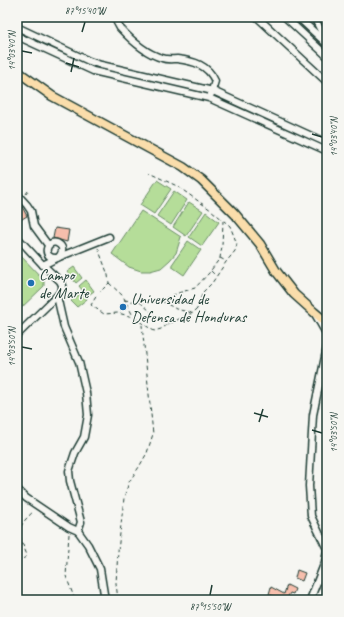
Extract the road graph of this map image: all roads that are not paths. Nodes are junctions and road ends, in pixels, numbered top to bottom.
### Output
1 (115, 17) edge
2 (257, 17) edge
3 (285, 17) edge
4 (298, 17) edge
5 (314, 17) edge
6 (17, 28) edge
7 (17, 36) edge
8 (327, 43) edge
9 (327, 56) edge
10 (17, 64) edge
11 (17, 71) edge
12 (327, 82) edge
13 (213, 91) junction
14 (209, 98) junction
15 (74, 108) junction
16 (327, 143) edge
17 (327, 152) edge
18 (17, 194) edge
19 (108, 237) dead end
20 (17, 238) edge
21 (48, 245) junction
22 (58, 257) junction
23 (43, 265) junction
24 (57, 296) junction
25 (314, 312) junction
26 (327, 323) edge
27 (17, 335) edge
28 (327, 340) edge
29 (327, 347) edge
30 (17, 489) edge
31 (78, 531) junction
32 (327, 549) edge
33 (104, 600) edge
34 (310, 600) edge

1 - 13 street
2 - 12 street
3 - 9 street
4 - 8 street
5 - 8 street
6 - 13 street
7 - 14 street
10 - 15 main road
11 - 15 main road
13 - 14 street
13 - 16 street
14 - 17 street
15 - 25 main road
18 - 21 street
19 - 22 street
20 - 23 street
21 - 22 street
21 - 22 street
22 - 23 street
23 - 24 street
24 - 27 street
24 - 31 street
25 - 26 main road
25 - 28 street
29 - 32 street
30 - 31 street
31 - 33 street
32 - 34 street

